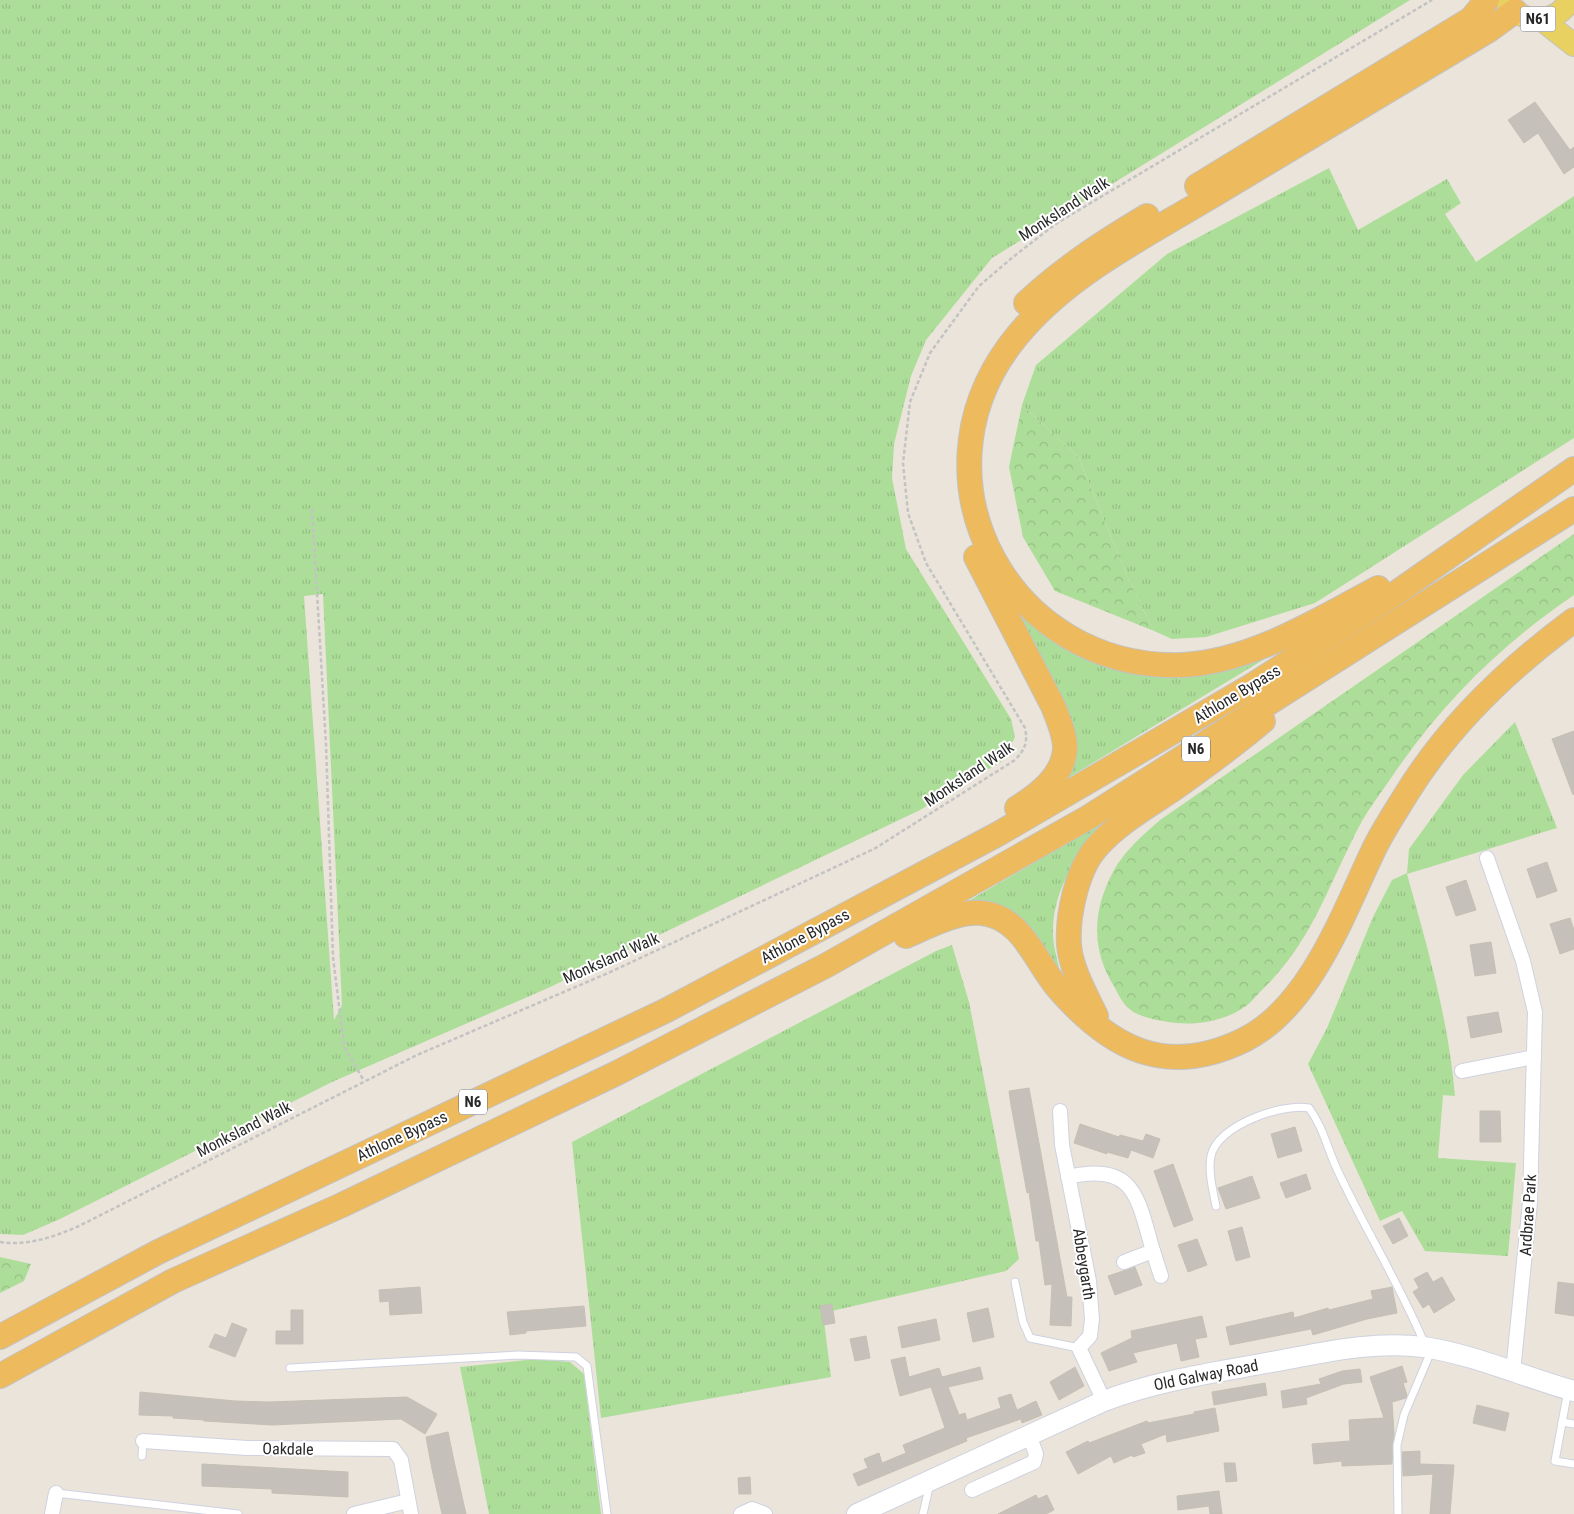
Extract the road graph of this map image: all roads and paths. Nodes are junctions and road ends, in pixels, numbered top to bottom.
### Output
1 (1432, 0) edge
2 (1487, 0) edge
3 (1570, 0) edge
4 (1511, 6) edge
5 (1541, 19) junction
6 (1574, 45) edge
7 (1574, 469) edge
8 (312, 509) dead end
9 (1574, 509) edge
10 (1469, 542) junction
11 (1574, 620) edge
12 (1321, 670) junction
13 (1486, 858) dead end
14 (944, 862) junction
15 (827, 965) junction
16 (1105, 1033) junction
17 (1534, 1057) junction
18 (1462, 1071) dead end
19 (364, 1082) junction
20 (1060, 1111) dead end
21 (1068, 1177) junction
22 (1216, 1206) dead end
23 (0, 1242) edge
24 (1153, 1251) junction
25 (1124, 1262) dead end
26 (1161, 1276) dead end
27 (1015, 1282) dead end
28 (0, 1337) edge
29 (1079, 1348) junction
30 (1429, 1348) junction
31 (290, 1368) dead end
32 (1513, 1372) junction
33 (0, 1376) edge
34 (1571, 1390) edge
35 (1104, 1401) junction
36 (1562, 1422) junction
37 (1574, 1424) edge
38 (1029, 1435) junction
39 (143, 1441) joint
40 (142, 1456) dead end
41 (1574, 1464) edge
42 (930, 1480) junction
43 (972, 1490) dead end
44 (56, 1493) joint
45 (409, 1508) edge
46 (52, 1514) edge
47 (238, 1514) edge
48 (354, 1514) edge
49 (607, 1514) edge
50 (741, 1514) edge
51 (765, 1514) edge
52 (857, 1514) edge
53 (923, 1514) edge
54 (1398, 1514) edge

1 - 19 path, Monksland Walk
2 - 14 highway
3 - 5 main road, N61
4 - 5 main road, N61
4 - 10 highway
5 - 6 main road, N61
7 - 10 highway, Athlone Bypass / N6
8 - 19 path
9 - 12 highway, Athlone Bypass / N6
10 - 14 highway, Athlone Bypass / N6
11 - 16 highway
12 - 15 highway, Athlone Bypass / N6
12 - 16 highway
13 - 17 street, Ardbrae Park
14 - 28 highway, Athlone Bypass / N6
15 - 16 highway
15 - 33 highway, Athlone Bypass / N6
17 - 18 street
17 - 32 street, Ardbrae Park
19 - 23 path, Monksland Walk
20 - 21 street, Abbeygarth
21 - 24 street
21 - 29 street, Abbeygarth
22 - 30 lane
24 - 25 street
24 - 26 street
27 - 29 lane
29 - 35 street
30 - 32 main road, Old Galway Road
30 - 35 main road, Old Galway Road
30 - 54 lane
31 - 49 lane
32 - 34 main road, Old Galway Road
34 - 36 lane
35 - 38 main road, Old Galway Road
36 - 37 lane
36 - 41 lane
38 - 42 main road, Old Galway Road
38 - 43 street
39 - 40 lane, Oakdale
39 - 45 street, Oakdale
42 - 52 main road, Old Galway Road
42 - 53 lane
44 - 46 street
44 - 47 lane
45 - 48 street, Oakdale
50 - 51 street

